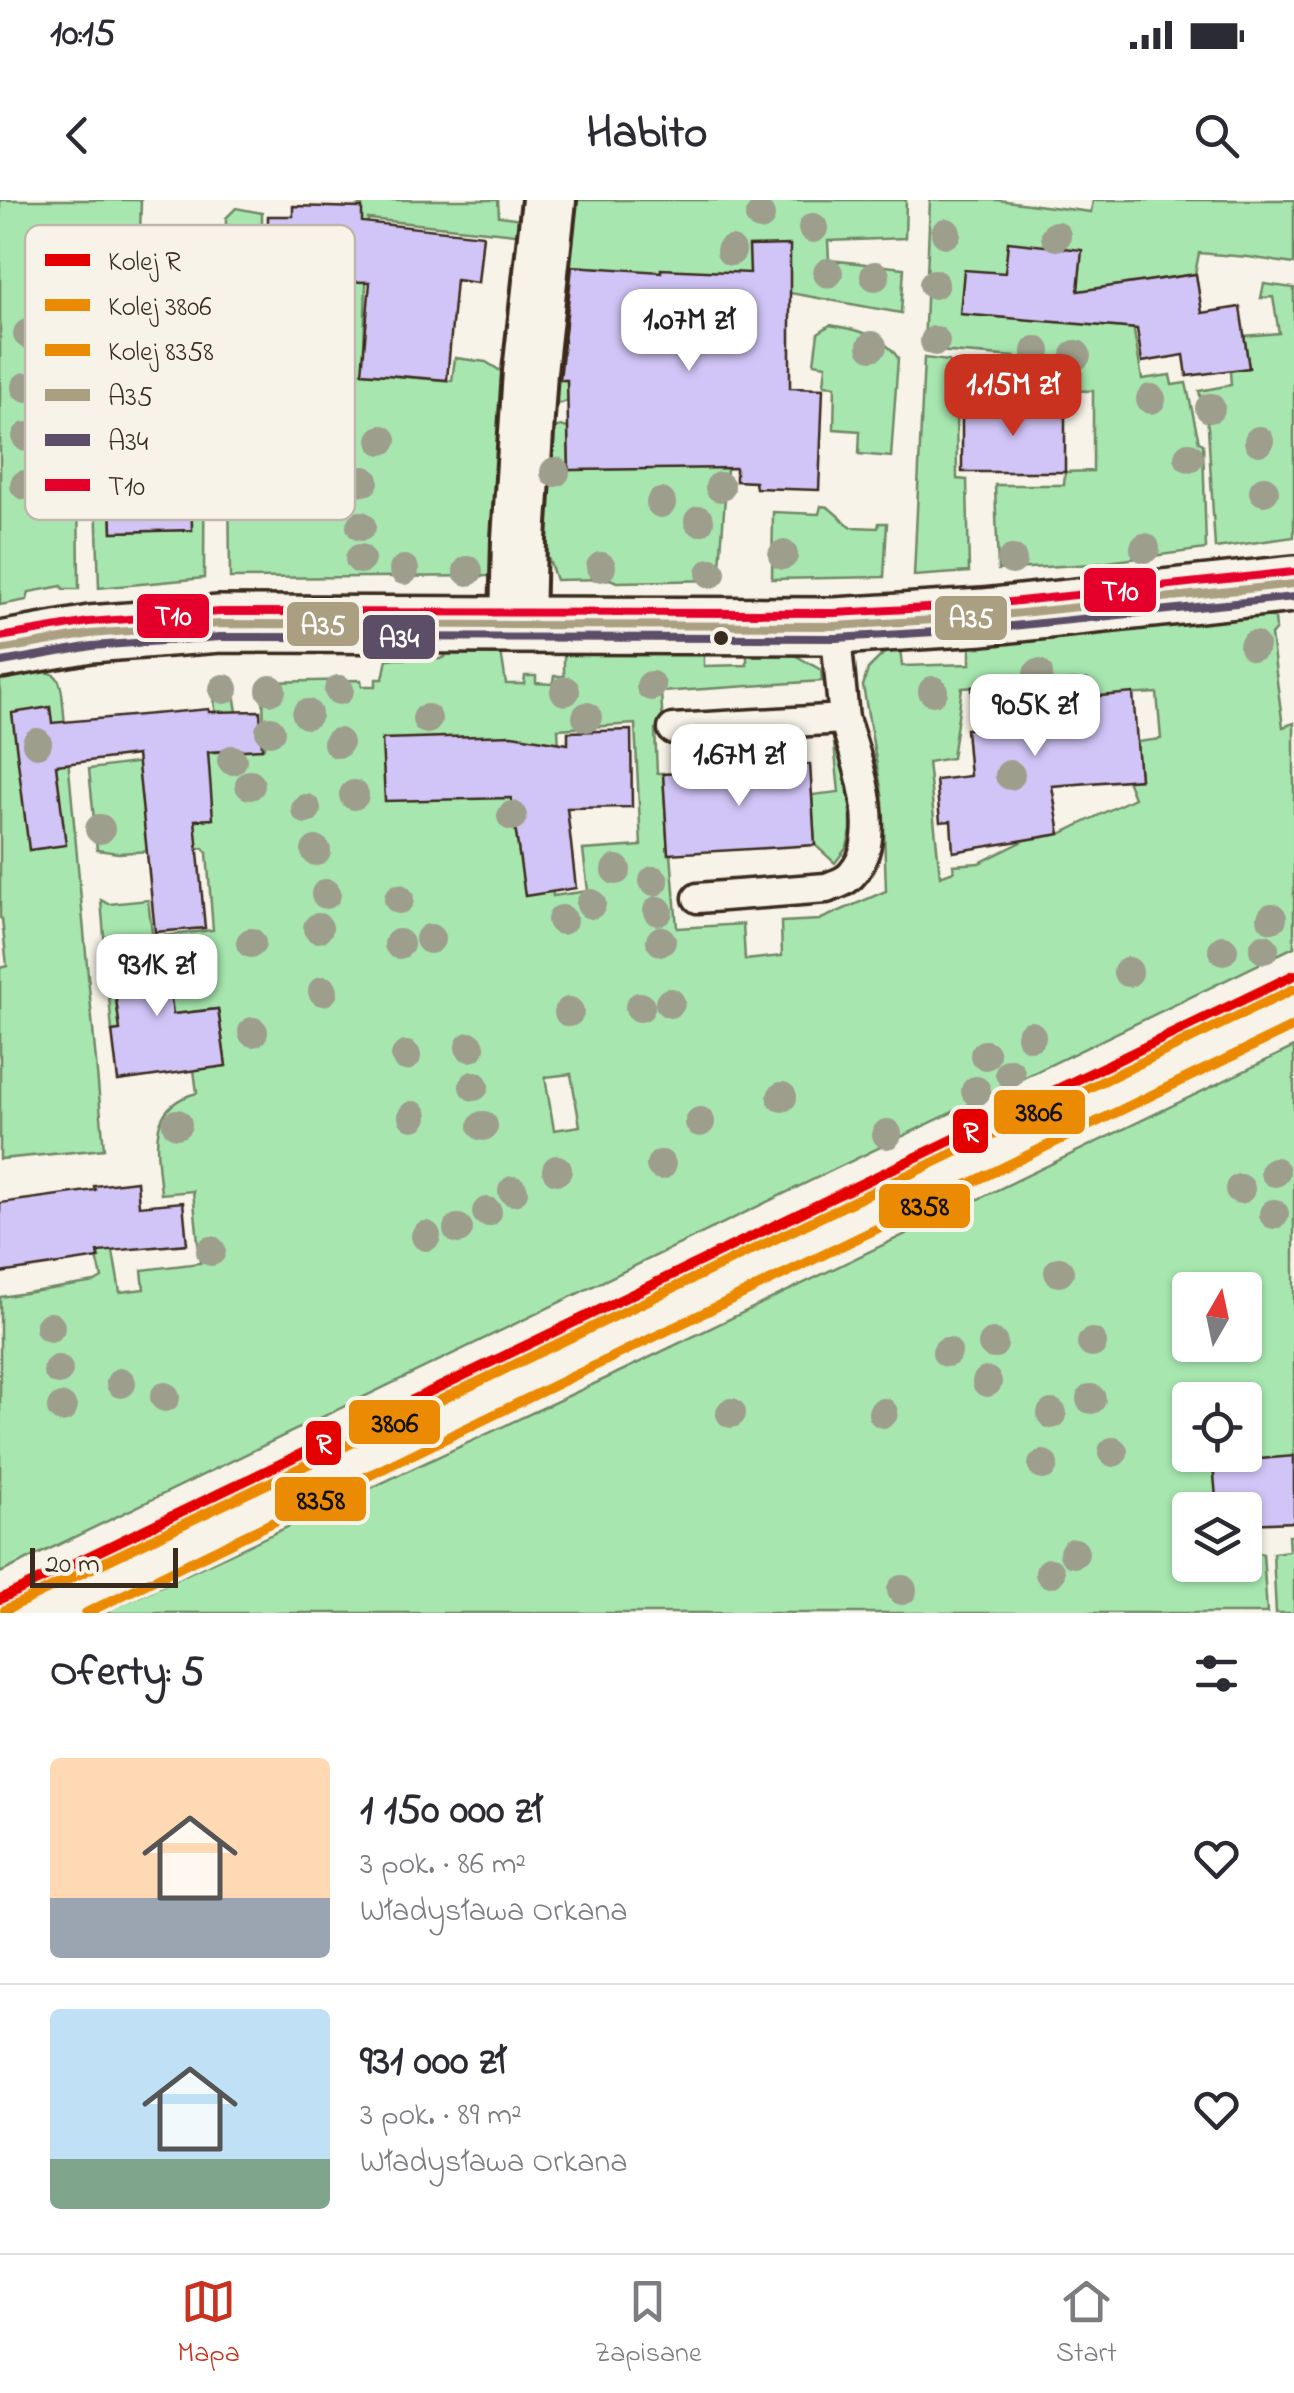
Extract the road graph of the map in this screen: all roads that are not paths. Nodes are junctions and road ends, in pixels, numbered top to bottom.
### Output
1 (549, 200) edge
2 (1294, 584) edge
3 (517, 624) junction
4 (835, 626) junction
5 (0, 650) edge
6 (844, 719) junction
7 (672, 729) dead end
8 (698, 898) dead end

1 - 3 street
2 - 4 street
3 - 4 street
3 - 5 street
4 - 6 lane
6 - 7 lane
6 - 8 lane

